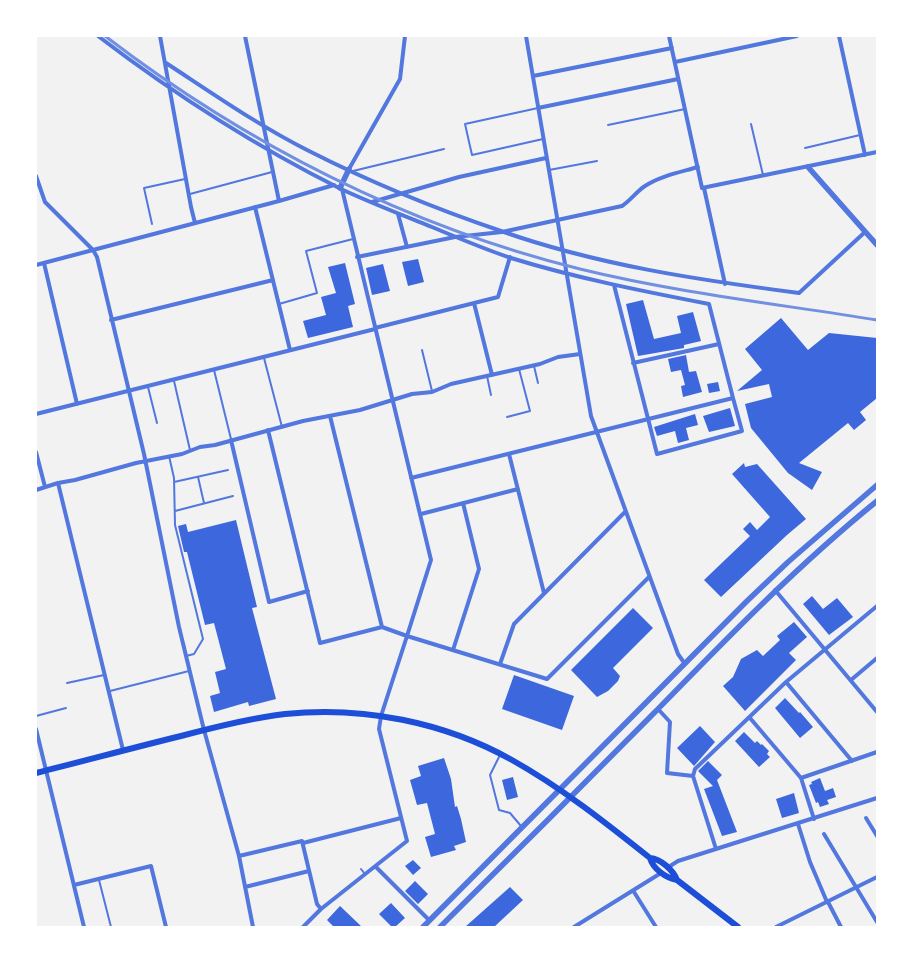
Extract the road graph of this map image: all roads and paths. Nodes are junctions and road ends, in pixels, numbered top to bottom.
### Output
1 (98, 36) edge
2 (160, 36) edge
3 (245, 36) edge
4 (405, 36) edge
5 (526, 36) edge
6 (669, 36) edge
7 (797, 36) edge
8 (839, 36) edge
9 (672, 48) junction
10 (675, 62) junction
11 (166, 63) junction
12 (533, 76) junction
13 (678, 79) junction
14 (171, 90) junction
15 (538, 108) junction
16 (686, 109) junction
17 (262, 124) junction
18 (751, 124) dead end
19 (608, 126) dead end
20 (861, 135) junction
21 (543, 139) junction
22 (805, 148) dead end
23 (267, 149) junction
24 (444, 149) dead end
25 (877, 152) edge
26 (865, 155) junction
27 (546, 158) junction
28 (597, 161) dead end
29 (698, 167) junction
30 (808, 167) junction
31 (351, 170) junction
32 (548, 170) junction
33 (272, 172) junction
34 (36, 176) edge
35 (763, 176) junction
36 (186, 178) junction
37 (334, 185) junction
38 (704, 188) junction
39 (341, 189) junction
40 (402, 193) junction
41 (189, 194) junction
42 (279, 201) junction
43 (372, 202) junction
44 (255, 207) junction
45 (398, 214) junction
46 (557, 219) junction
47 (195, 223) junction
48 (152, 224) dead end
49 (502, 232) junction
50 (865, 232) junction
51 (456, 237) junction
52 (353, 239) junction
53 (876, 242) edge
54 (407, 247) junction
55 (563, 249) junction
56 (93, 250) junction
57 (357, 257) junction
58 (510, 257) junction
59 (44, 263) junction
60 (36, 265) edge
61 (566, 274) junction
62 (273, 280) junction
63 (725, 284) junction
64 (614, 285) junction
65 (474, 303) junction
66 (279, 304) junction
67 (111, 320) junction
68 (375, 328) junction
69 (719, 344) junction
70 (290, 350) junction
71 (422, 350) dead end
72 (580, 354) junction
73 (264, 357) junction
74 (633, 363) junction
75 (534, 365) junction
76 (518, 368) junction
77 (214, 369) junction
78 (489, 375) junction
79 (173, 380) junction
80 (538, 382) dead end
81 (148, 386) junction
82 (128, 391) junction
83 (432, 391) junction
84 (491, 395) dead end
85 (733, 398) junction
86 (392, 400) junction
87 (77, 404) junction
88 (36, 414) edge
89 (330, 416) junction
90 (507, 417) dead end
91 (647, 420) junction
92 (157, 423) dead end
93 (282, 428) junction
94 (268, 430) junction
95 (596, 432) junction
96 (231, 440) junction
97 (191, 451) junction
98 (36, 452) edge
99 (509, 454) junction
100 (169, 455) junction
101 (145, 461) junction
102 (228, 470) dead end
103 (198, 477) junction
104 (411, 478) junction
105 (58, 482) junction
106 (174, 482) junction
107 (877, 485) edge
108 (45, 488) junction
109 (518, 489) junction
110 (36, 490) edge
111 (233, 496) dead end
112 (877, 500) edge
113 (204, 503) junction
114 (463, 504) junction
115 (175, 510) junction
116 (625, 512) junction
117 (421, 514) junction
118 (649, 577) junction
119 (775, 590) junction
120 (308, 591) junction
121 (544, 593) junction
122 (877, 606) edge
123 (382, 627) junction
124 (407, 636) junction
125 (453, 650) junction
126 (824, 650) junction
127 (186, 656) junction
128 (877, 658) edge
129 (500, 664) junction
130 (685, 664) junction
131 (190, 670) junction
132 (104, 675) junction
133 (851, 680) junction
134 (786, 682) junction
135 (67, 683) dead end
136 (109, 692) junction
137 (877, 703) edge
138 (873, 707) junction
139 (66, 708) dead end
140 (658, 709) junction
141 (877, 712) edge
142 (36, 716) edge
143 (381, 716) junction
144 (750, 718) junction
145 (36, 729) edge
146 (204, 730) junction
147 (123, 750) junction
148 (877, 752) edge
149 (501, 754) junction
150 (852, 760) junction
151 (46, 770) junction
152 (36, 773) edge
153 (693, 776) junction
154 (800, 778) junction
155 (559, 789) junction
156 (571, 797) junction
157 (877, 798) edge
158 (401, 818) junction
159 (866, 818) dead end
160 (814, 819) junction
161 (798, 824) junction
162 (522, 827) junction
163 (351, 831) junction
164 (824, 834) dead end
165 (353, 836) dead end
166 (877, 836) edge
167 (303, 843) junction
168 (716, 849) junction
169 (238, 856) junction
170 (650, 858) junction
171 (376, 867) junction
172 (667, 868) junction
173 (361, 869) dead end
174 (309, 871) junction
175 (662, 873) junction
176 (365, 875) junction
177 (877, 877) edge
178 (99, 879) junction
179 (677, 880) junction
180 (74, 885) junction
181 (245, 887) junction
182 (856, 888) junction
183 (634, 892) junction
184 (827, 902) junction
185 (321, 909) junction
186 (429, 920) junction
187 (877, 922) edge
188 (84, 927) edge
189 (111, 927) edge
190 (166, 927) edge
191 (252, 927) edge
192 (303, 927) edge
193 (422, 927) edge
194 (440, 927) edge
195 (574, 927) edge
196 (656, 927) edge
197 (738, 927) edge
198 (776, 927) edge
199 (840, 927) edge

1 - 14 street
2 - 11 street
3 - 17 street
4 - 31 street
5 - 12 street
6 - 9 street
7 - 10 street
8 - 20 street
9 - 10 street
9 - 12 street
10 - 13 street
11 - 14 street
11 - 17 street
12 - 15 street
13 - 15 street
13 - 16 street
14 - 23 street
14 - 36 street
15 - 21 street
15 - 21 lane
16 - 19 lane
16 - 29 street
17 - 23 street
17 - 31 street
18 - 35 lane
20 - 22 lane
20 - 26 street
21 - 27 street
23 - 33 street
23 - 37 street
24 - 31 lane
25 - 26 street
26 - 30 street
27 - 32 street
27 - 40 street
28 - 32 lane
29 - 38 street
29 - 46 street
30 - 35 street
30 - 50 street
31 - 39 street
31 - 40 street
32 - 46 street
33 - 41 lane
33 - 42 street
34 - 56 street
35 - 38 street
36 - 41 street
36 - 48 lane
37 - 39 street
37 - 42 street
38 - 63 street
39 - 43 street
39 - 52 street
40 - 43 street
40 - 49 street
41 - 47 street
42 - 44 street
43 - 45 street
44 - 47 street
44 - 62 street
45 - 51 street
45 - 54 street
46 - 49 street
46 - 55 street
47 - 56 street
49 - 51 street
49 - 55 street
50 - 53 street
50 - 63 street
51 - 54 street
51 - 58 street
52 - 57 street
52 - 66 lane
54 - 57 street
55 - 61 street
55 - 63 street
56 - 59 street
56 - 67 street
57 - 68 street
58 - 61 street
58 - 65 street
59 - 60 street
59 - 87 street
61 - 64 street
61 - 72 street
62 - 66 street
62 - 67 street
64 - 69 street
64 - 74 street
65 - 68 street
65 - 78 street
66 - 70 street
67 - 82 street
68 - 70 street
68 - 86 street
69 - 74 street
69 - 85 street
70 - 73 street
71 - 83 lane
72 - 75 street
72 - 95 street
73 - 77 street
73 - 93 lane
74 - 91 street
75 - 76 street
75 - 80 lane
76 - 78 street
76 - 90 lane
77 - 79 street
77 - 96 lane
78 - 83 street
78 - 84 lane
79 - 81 street
79 - 97 lane
81 - 82 street
81 - 92 lane
82 - 87 street
82 - 101 street
83 - 86 street
85 - 91 street
85 - 91 street
86 - 89 street
86 - 104 street
87 - 88 street
89 - 93 street
89 - 123 street
91 - 95 street
93 - 94 street
94 - 96 street
94 - 120 street
95 - 99 street
95 - 116 street
96 - 97 street
96 - 120 street
97 - 100 street
98 - 108 street
99 - 104 street
99 - 109 street
100 - 101 street
100 - 106 lane
101 - 105 street
101 - 127 street
102 - 103 lane
103 - 106 lane
103 - 113 lane
104 - 117 street
105 - 108 street
105 - 132 street
106 - 115 lane
107 - 130 street
108 - 110 street
109 - 114 street
109 - 121 street
111 - 113 lane
112 - 119 street
113 - 115 lane
114 - 117 street
114 - 125 street
115 - 127 lane
116 - 118 street
116 - 121 street
117 - 124 street
118 - 129 street
118 - 130 street
119 - 126 street
119 - 140 street
120 - 123 street
121 - 129 street
122 - 126 street
123 - 124 street
124 - 125 street
124 - 143 street
125 - 129 street
126 - 133 street
126 - 134 street
127 - 131 street
128 - 133 street
130 - 155 street
131 - 136 lane
131 - 146 street
132 - 135 lane
132 - 136 street
133 - 138 street
134 - 144 street
134 - 150 street
136 - 147 street
137 - 138 street
138 - 141 street
139 - 142 lane
140 - 153 street
140 - 156 street
143 - 146 main road
143 - 149 main road
143 - 158 street
144 - 153 street
144 - 154 street
145 - 151 street
146 - 147 main road
146 - 169 street
147 - 151 main road
148 - 150 street
149 - 155 main road
149 - 162 lane
150 - 154 street
151 - 152 main road
151 - 180 street
153 - 168 street
154 - 160 street
155 - 156 main road
155 - 162 street
156 - 170 main road
156 - 194 street
157 - 160 street
158 - 163 street
158 - 171 street
159 - 166 street
160 - 161 street
161 - 168 street
161 - 184 street
162 - 186 street
163 - 165 lane
163 - 167 street
164 - 182 street
167 - 169 street
167 - 174 street
168 - 172 street
169 - 181 street
170 - 172 main road
170 - 175 main road
171 - 176 street
171 - 186 street
172 - 179 main road
173 - 176 lane
174 - 181 street
174 - 185 street
175 - 179 main road
175 - 183 street
176 - 185 street
177 - 182 street
178 - 180 street
178 - 189 lane
178 - 190 street
179 - 197 main road
180 - 188 street
181 - 191 street
182 - 184 street
182 - 187 street
183 - 195 street
183 - 196 street
184 - 198 street
184 - 199 street
185 - 192 street
186 - 193 street

